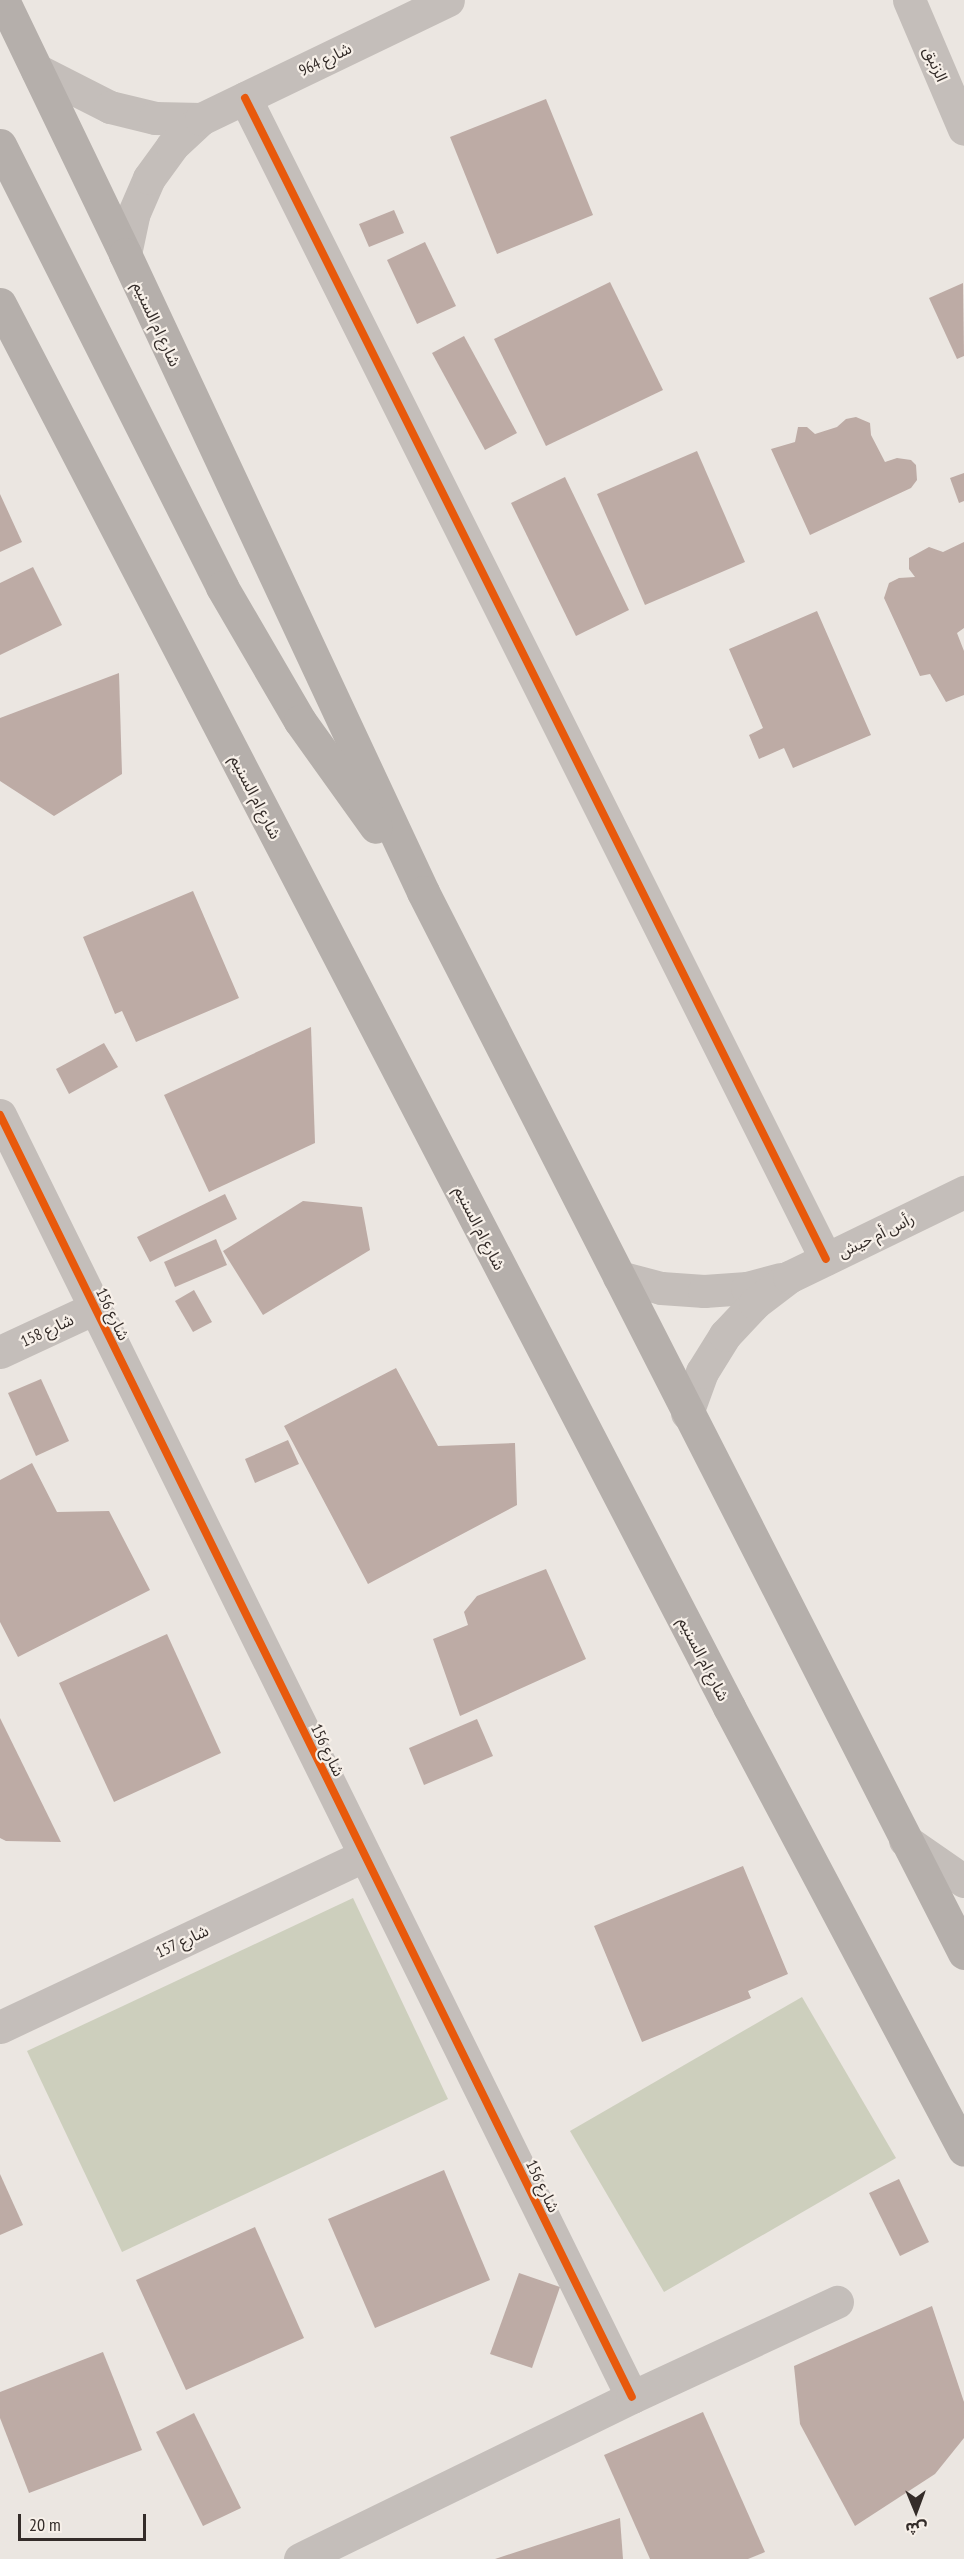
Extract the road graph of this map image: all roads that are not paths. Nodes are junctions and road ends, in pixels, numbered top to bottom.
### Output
1 (3, 0) edge
2 (448, 0) edge
3 (909, 0) edge
4 (37, 70) junction
5 (245, 98) junction
6 (201, 119) junction
7 (964, 129) edge
8 (0, 145) edge
9 (124, 254) junction
10 (4, 315) edge
11 (423, 892) junction
12 (0, 1115) edge
13 (964, 1192) edge
14 (826, 1259) junction
15 (619, 1277) junction
16 (789, 1277) junction
17 (95, 1308) junction
18 (0, 1352) edge
19 (687, 1413) junction
20 (905, 1840) junction
21 (365, 1855) junction
22 (964, 1881) edge
23 (964, 1953) edge
24 (0, 2027) edge
25 (964, 2150) edge
26 (837, 2302) dead end
27 (633, 2397) junction
28 (319, 2555) edge

1 - 4 main road, شارع ام السنيم
2 - 5 street, شارع 964
3 - 7 street, الزنبق
4 - 6 street, شارع 964
4 - 9 main road, شارع ام السنيم
5 - 6 street, شارع 964
5 - 14 street
6 - 9 street, شارع 964
8 - 11 main road
9 - 11 main road, شارع ام السنيم
10 - 25 main road, شارع ام السنيم
11 - 15 main road, شارع ام السنيم
12 - 17 street, شارع 156
13 - 14 street, رأس أم حيش
14 - 16 street, رأس أم حيش
15 - 16 street, رأس أم حيش
15 - 19 main road, شارع ام السنيم
16 - 19 street, رأس أم حيش
17 - 18 street, شارع 158
17 - 21 street, شارع 156
19 - 20 main road, شارع ام السنيم
20 - 22 street, شارع ام السنيم
20 - 23 main road, شارع ام السنيم
21 - 24 street, شارع 157
21 - 27 street, شارع 156
26 - 27 street
27 - 28 street

